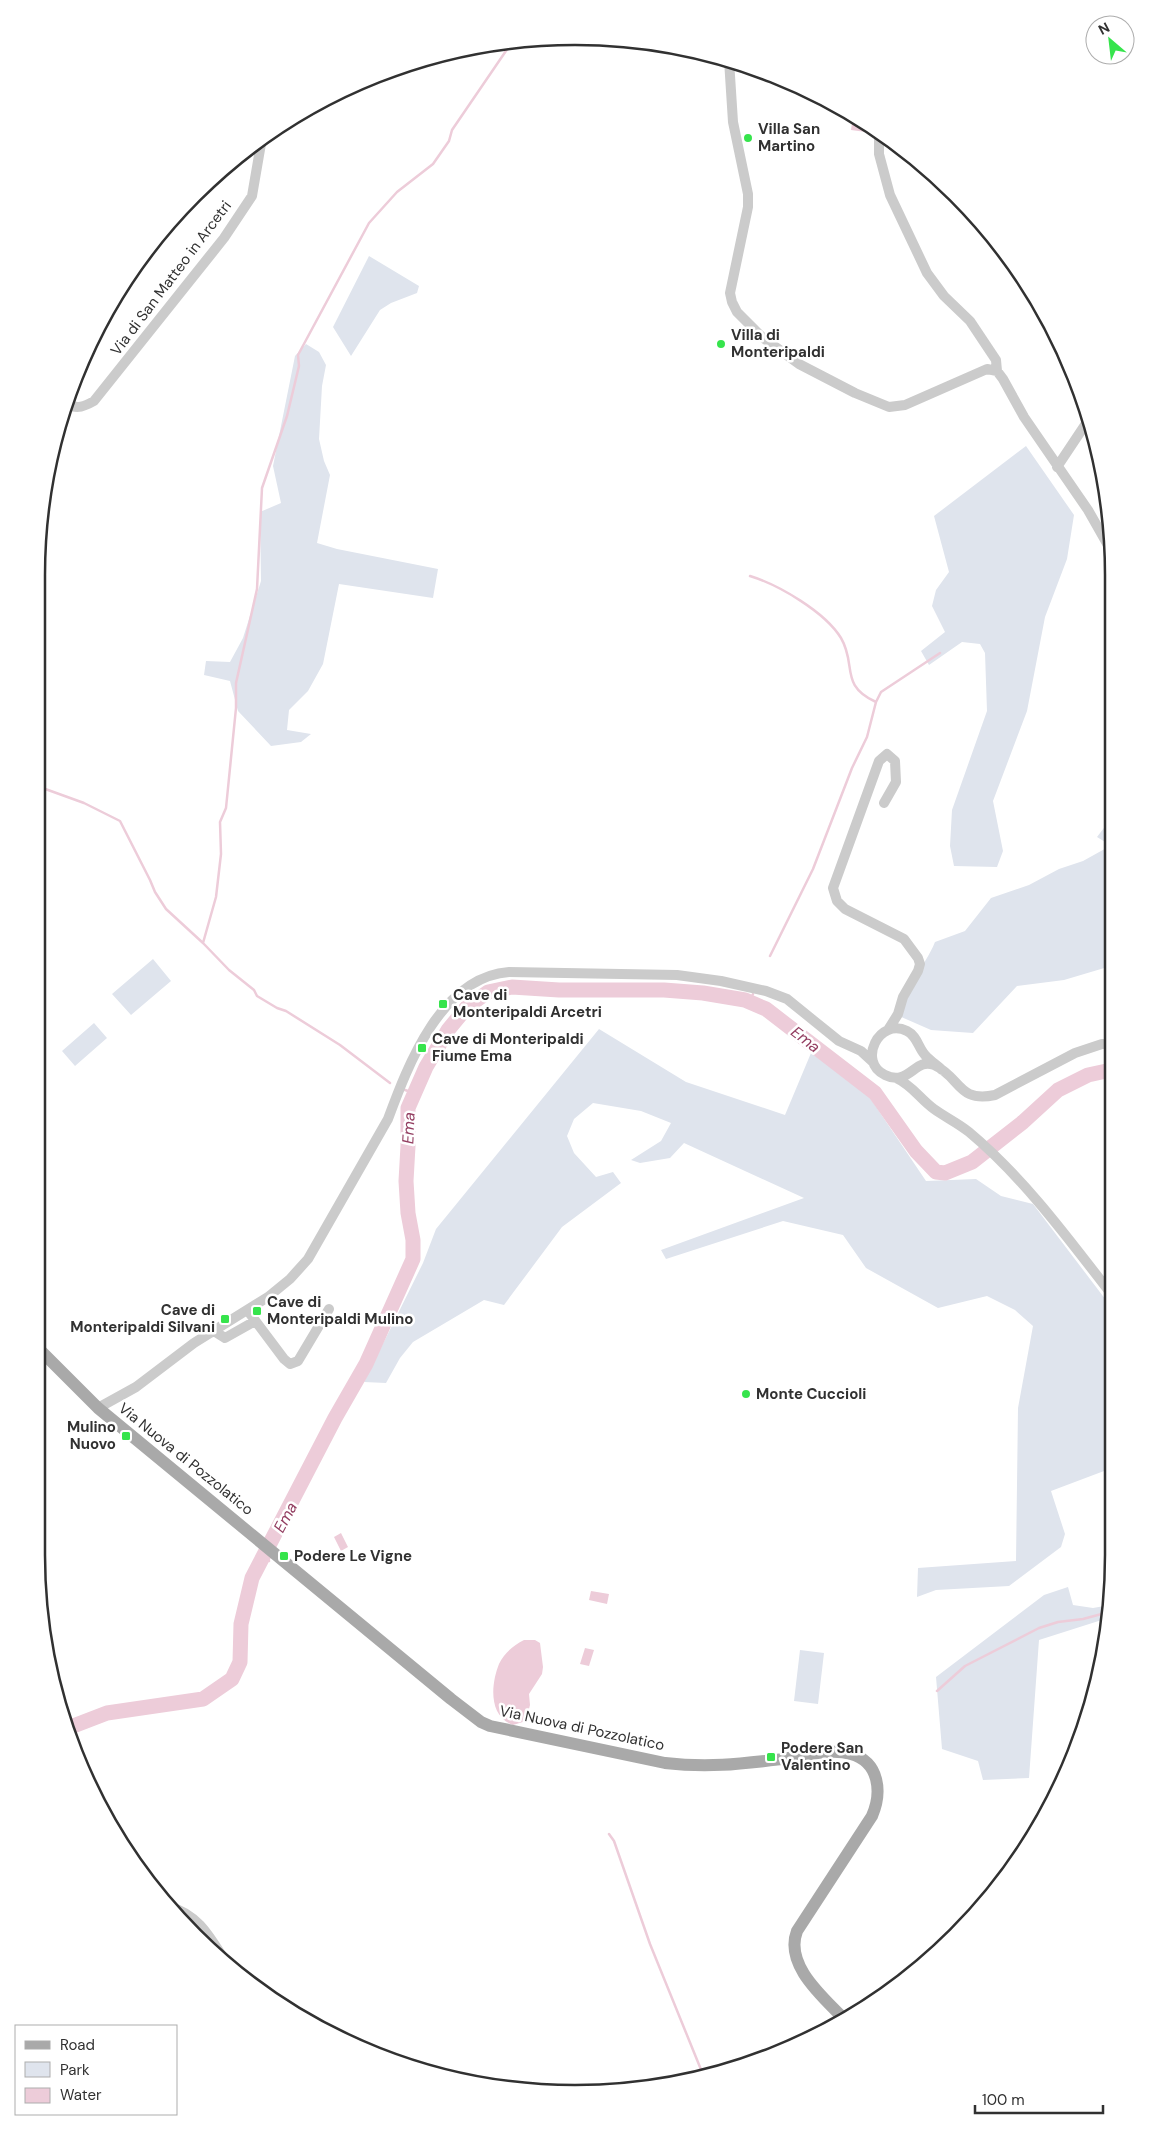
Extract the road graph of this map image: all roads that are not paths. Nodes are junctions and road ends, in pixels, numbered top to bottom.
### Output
1 (730, 68) edge
2 (879, 141) edge
3 (260, 149) edge
4 (997, 371) junction
5 (72, 407) edge
6 (1084, 427) edge
7 (1058, 467) junction
8 (1104, 538) edge
9 (884, 803) dead end
10 (898, 1014) junction
11 (888, 1030) junction
12 (903, 1030) junction
13 (1105, 1044) edge
14 (919, 1045) junction
15 (872, 1046) junction
16 (854, 1048) junction
17 (873, 1062) junction
18 (916, 1067) junction
19 (942, 1070) junction
20 (896, 1078) junction
21 (916, 1092) junction
22 (1105, 1286) edge
23 (330, 1308) dead end
24 (248, 1312) junction
25 (255, 1321) junction
26 (214, 1331) junction
27 (45, 1355) edge
28 (98, 1408) junction
29 (184, 1912) edge
30 (210, 1939) edge
31 (840, 2014) edge

1 - 4 street
2 - 4 street
3 - 5 street, Via di San Matteo in Arcetri
4 - 7 street
6 - 7 street
7 - 8 street
9 - 10 street
10 - 11 street
10 - 12 street
11 - 12 street
11 - 15 street
12 - 14 street
13 - 19 street
14 - 18 street
14 - 19 street
15 - 16 street
15 - 17 street
16 - 17 street
16 - 24 street
17 - 20 street
18 - 19 street
18 - 20 street
18 - 21 street
20 - 21 street
21 - 22 street
23 - 25 street
24 - 25 street
24 - 26 street
25 - 26 street
26 - 28 street
27 - 28 main road, Via Nuova di Pozzolatico
28 - 31 main road, Via Nuova di Pozzolatico
29 - 30 street

